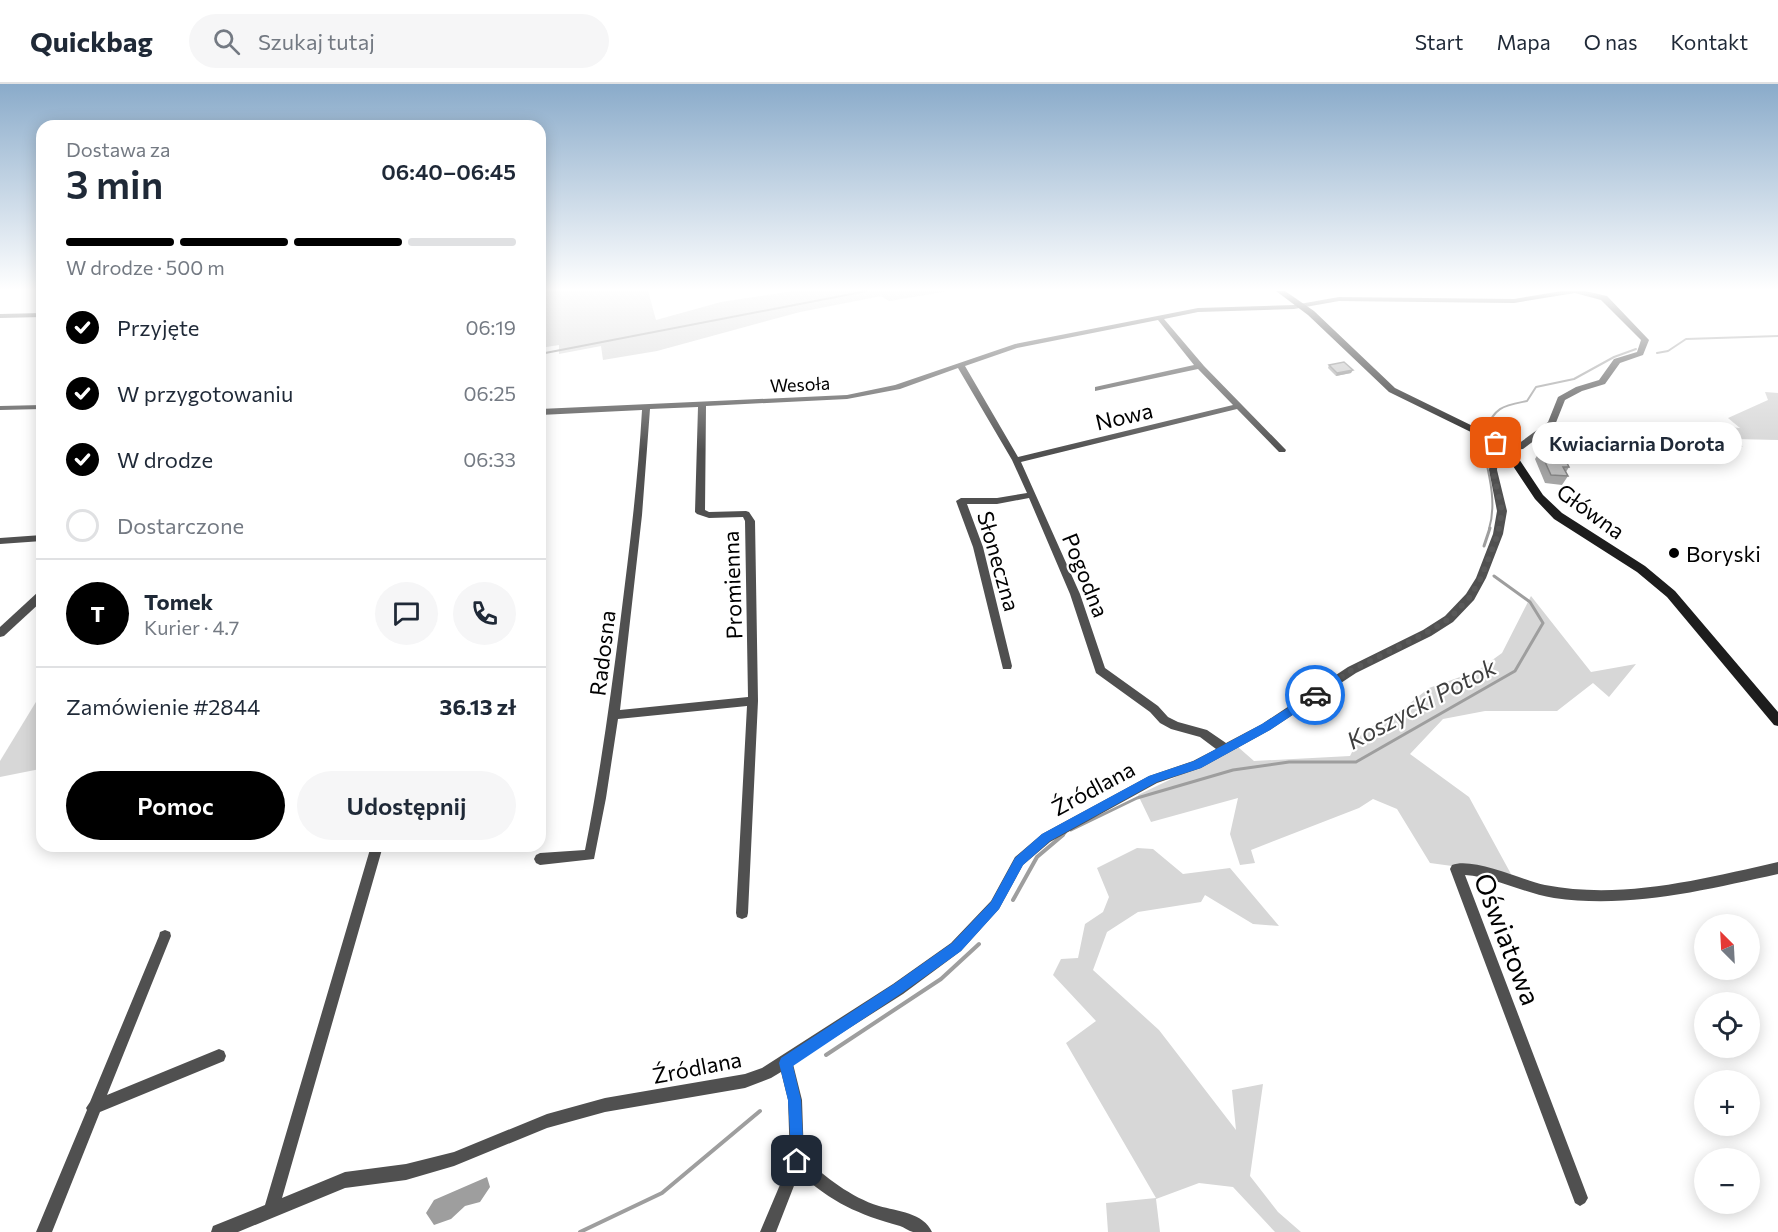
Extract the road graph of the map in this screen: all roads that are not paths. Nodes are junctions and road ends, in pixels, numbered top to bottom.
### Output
1 (1022, 345) edge
2 (1183, 345) edge
3 (1344, 345) edge
4 (1643, 345) edge
5 (960, 364) junction
6 (1200, 366) junction
7 (1098, 389) dead end
8 (702, 404) junction
9 (36, 406) edge
10 (646, 406) junction
11 (1240, 406) junction
12 (0, 408) edge
13 (546, 412) edge
14 (1503, 448) junction
15 (1282, 450) dead end
16 (1016, 460) junction
17 (1032, 495) junction
18 (36, 538) edge
19 (0, 541) edge
20 (36, 601) edge
21 (0, 633) edge
22 (1007, 666) dead end
23 (753, 701) junction
24 (613, 715) junction
25 (1778, 721) edge
26 (1224, 748) junction
27 (375, 852) edge
28 (540, 859) dead end
29 (1778, 868) edge
30 (742, 913) dead end
31 (165, 936) dead end
32 (219, 1056) dead end
33 (786, 1063) junction
34 (93, 1108) junction
35 (797, 1161) junction
36 (1580, 1198) dead end
37 (271, 1211) junction
38 (44, 1232) edge
39 (219, 1232) edge
40 (768, 1232) edge
41 (924, 1232) edge

1 - 5 street, Wesoła
2 - 6 street
3 - 14 street, Główna
4 - 14 street
5 - 8 street, Wesoła
5 - 16 street, Pogodna
6 - 7 street
6 - 11 street
8 - 10 street, Wesoła
8 - 23 street, Promienna
9 - 12 street
10 - 13 street, Wesoła
10 - 24 street, Radosna
11 - 15 street
11 - 16 street, Nowa
14 - 25 street, Główna
14 - 26 street, Źródlana
16 - 17 street, Pogodna
17 - 22 street, Słoneczna
17 - 26 street, Pogodna
18 - 19 street
20 - 21 street
23 - 24 street
23 - 30 street, Promienna
24 - 28 street, Radosna
26 - 33 street, Źródlana
27 - 37 street
29 - 36 street, Oświatowa
31 - 34 street
32 - 34 street
33 - 35 street
33 - 37 street, Źródlana
34 - 38 street
35 - 40 street
35 - 41 street
37 - 39 street, Źródlana

